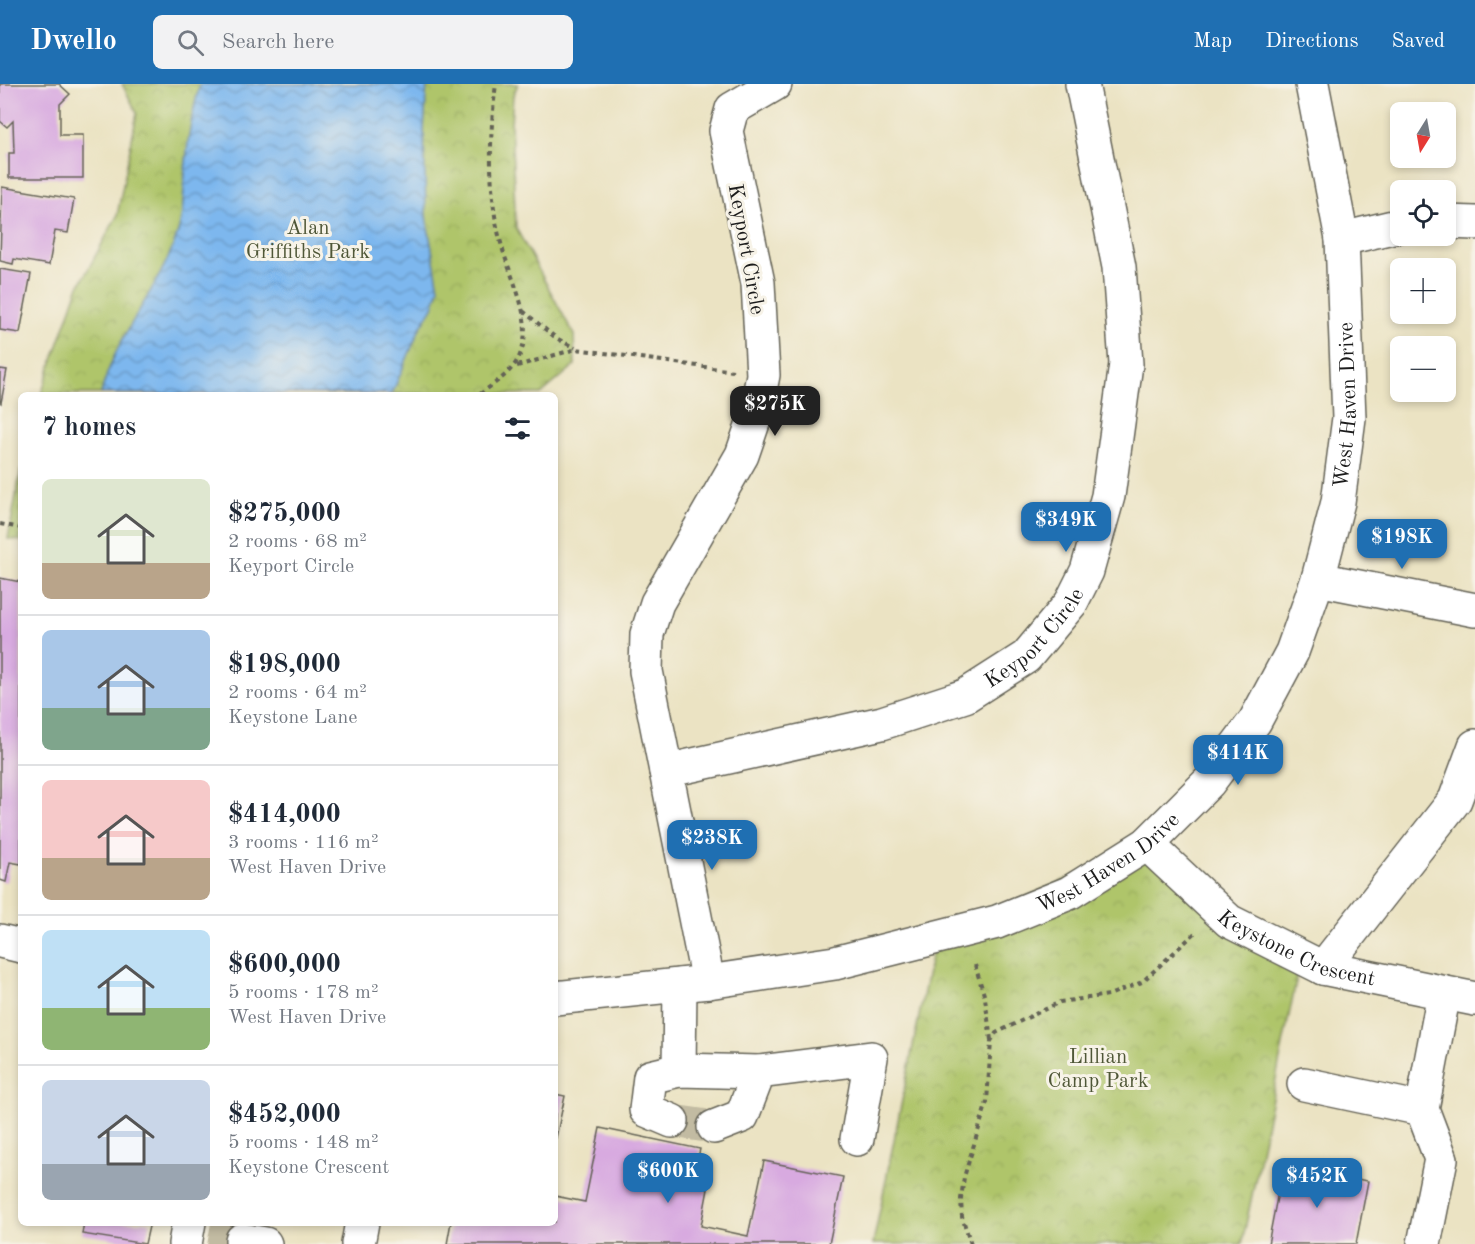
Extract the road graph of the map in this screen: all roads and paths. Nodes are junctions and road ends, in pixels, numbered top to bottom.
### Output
1 (496, 84) edge
2 (775, 84) edge
3 (1082, 84) edge
4 (1312, 84) edge
5 (1456, 222) edge
6 (1475, 223) edge
7 (1390, 228) edge
8 (1342, 239) junction
9 (522, 311) junction
10 (576, 349) junction
11 (516, 366) junction
12 (764, 375) junction
13 (483, 392) edge
14 (0, 524) edge
15 (18, 527) edge
16 (1318, 579) junction
17 (1475, 610) edge
18 (1475, 746) edge
19 (666, 771) junction
20 (1465, 802) edge
21 (1147, 844) junction
22 (1195, 933) dead end
23 (0, 942) edge
24 (18, 945) edge
25 (975, 965) dead end
26 (1323, 968) junction
27 (694, 984) junction
28 (1460, 996) edge
29 (558, 998) edge
30 (991, 1041) junction
31 (679, 1070) junction
32 (759, 1072) junction
33 (1304, 1084) dead end
34 (1422, 1109) junction
35 (672, 1121) tunnel mouth
36 (714, 1127) tunnel mouth
37 (857, 1139) dead end
38 (268, 1226) edge
39 (257, 1242) edge
40 (971, 1244) edge
41 (1424, 1244) edge

1 - 9 path
2 - 12 street, Keyport Circle
3 - 19 street, Keyport Circle
4 - 8 street, West Haven Drive
5 - 6 street
7 - 8 street
8 - 16 street, West Haven Drive
9 - 10 path
9 - 11 path
10 - 11 path
10 - 12 path
11 - 13 path
12 - 19 street, Keyport Circle
14 - 15 path
16 - 17 street
16 - 21 street, West Haven Drive
18 - 20 street
19 - 27 street, Keyport Circle
20 - 26 street
21 - 26 street, Keystone Crescent
21 - 27 street, West Haven Drive
22 - 30 path
23 - 24 street
25 - 30 path
26 - 28 street, Keystone Crescent
27 - 29 street, West Haven Drive
27 - 31 street, Keyport Circle
28 - 34 street
30 - 40 path
31 - 32 street
31 - 35 street
32 - 36 street
32 - 37 street
33 - 34 street
34 - 41 street
38 - 39 street

